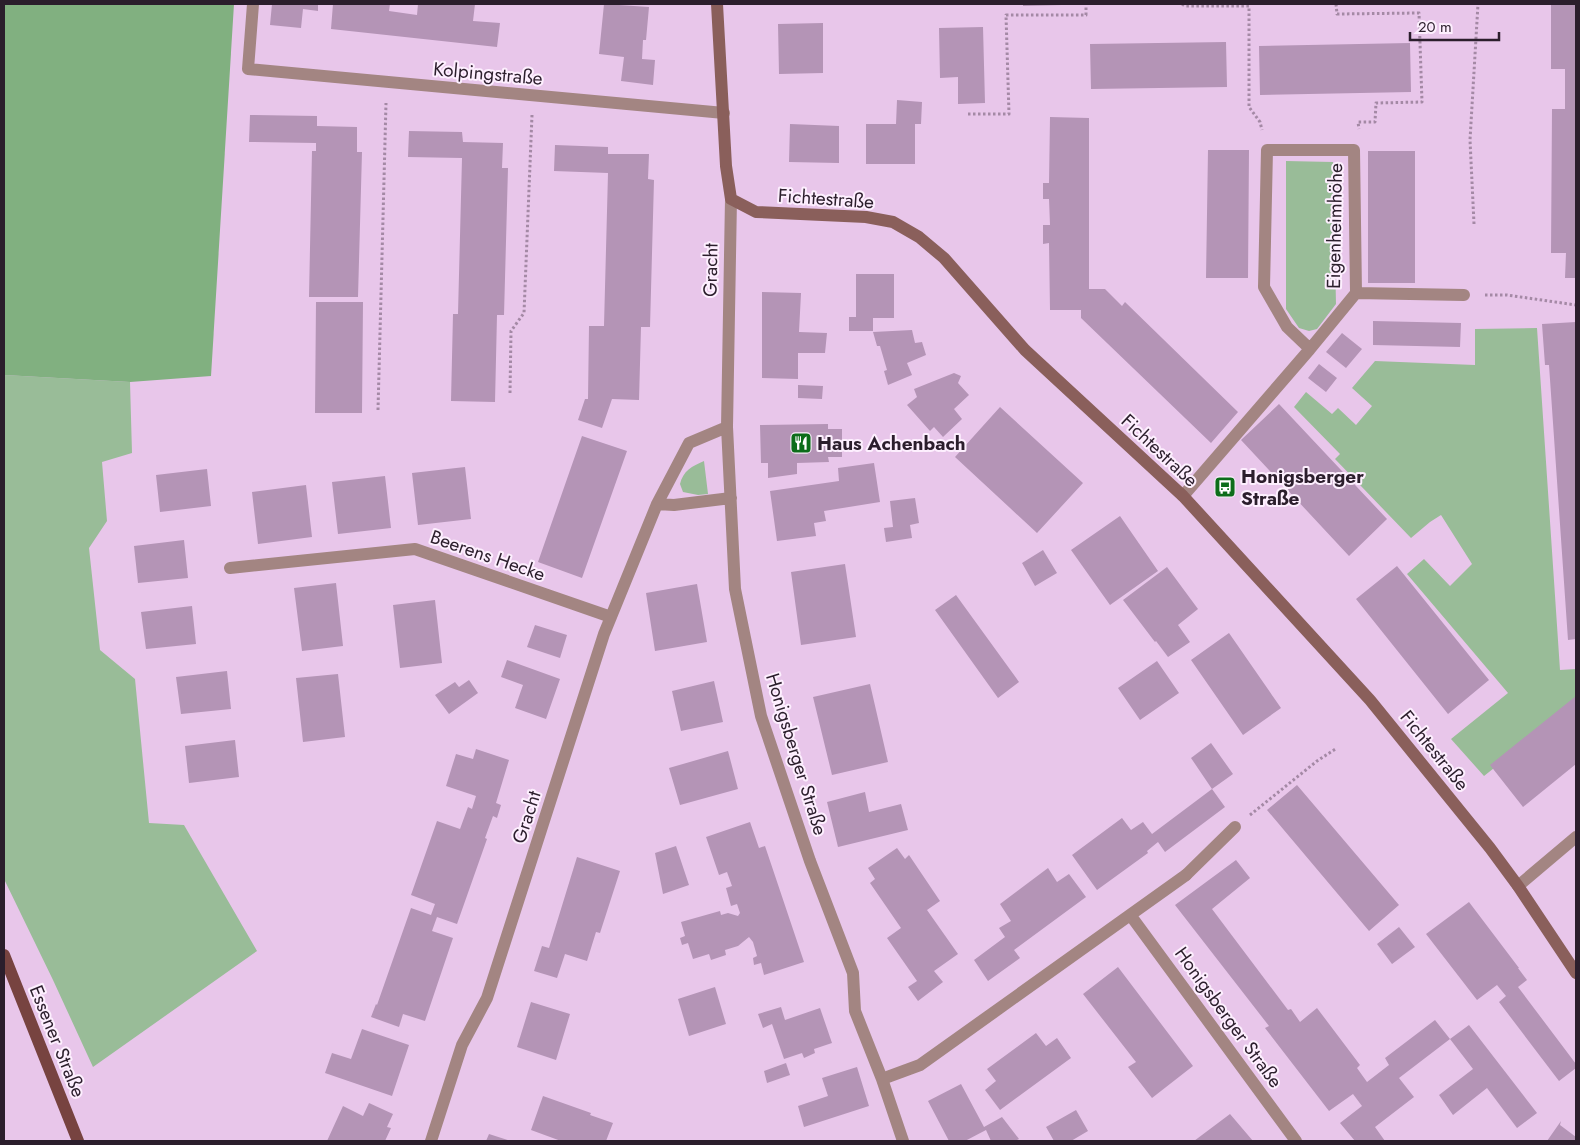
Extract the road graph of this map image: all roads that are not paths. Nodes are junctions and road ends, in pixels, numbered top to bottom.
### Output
1 (253, 4) edge
2 (718, 4) edge
3 (724, 113) junction
4 (731, 199) junction
5 (1356, 293) junction
6 (1464, 295) road end
7 (1310, 349) junction
8 (727, 427) junction
9 (1183, 496) junction
10 (731, 498) junction
11 (657, 504) junction
12 (230, 568) dead end
13 (611, 617) junction
14 (1235, 826) road end
15 (1576, 837) edge
16 (1518, 886) junction
17 (1131, 916) junction
18 (4, 955) edge
19 (1576, 972) edge
20 (882, 1079) junction
21 (78, 1141) edge
22 (431, 1141) edge
23 (903, 1141) edge
24 (1296, 1141) edge

1 - 3 street, Kolpingstraße
2 - 3 street, Gracht
3 - 4 street, Gracht
4 - 8 street, Gracht
4 - 9 street, Fichtestraße
5 - 6 street
5 - 7 street, Eigenheimhöhe
5 - 7 street, Eigenheimhöhe
7 - 9 street, Eigenheimhöhe
8 - 10 street, Honigsberger Straße
8 - 11 street, Gracht
9 - 16 street, Fichtestraße
10 - 11 street
10 - 20 street, Honigsberger Straße
11 - 13 street, Gracht
12 - 13 street, Beerens Hecke
13 - 22 street, Gracht
14 - 17 street
15 - 16 street
16 - 19 street, Fichtestraße
17 - 20 street
17 - 24 street, Honigsberger Straße
18 - 21 main road, Essener Straße
20 - 23 street, Honigsberger Straße

